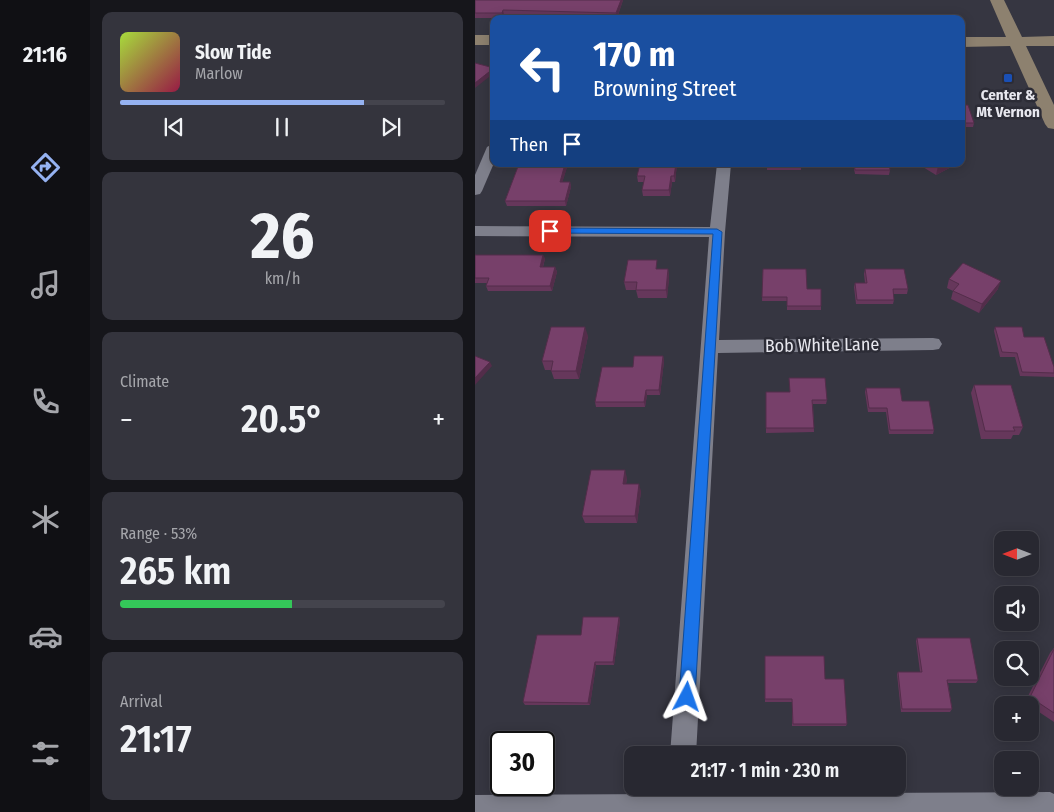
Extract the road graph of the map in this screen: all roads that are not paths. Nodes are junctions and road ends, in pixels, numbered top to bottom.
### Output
1 (997, 0) edge
2 (475, 40) edge
3 (490, 40) edge
4 (1054, 41) edge
5 (965, 42) edge
6 (1016, 42) junction
7 (1054, 123) edge
8 (490, 156) edge
9 (724, 167) edge
10 (475, 190) edge
11 (475, 231) edge
12 (717, 232) junction
13 (933, 344) dead end
14 (711, 347) junction
15 (684, 746) edge
16 (680, 798) edge
17 (475, 809) edge
18 (1052, 812) edge

1 - 6 main road
2 - 3 main road
4 - 6 main road
5 - 6 main road
6 - 7 main road
8 - 10 street
9 - 12 street
11 - 12 street
12 - 14 street
13 - 14 street, Bob White Lane
14 - 15 street
16 - 17 street
16 - 18 street

